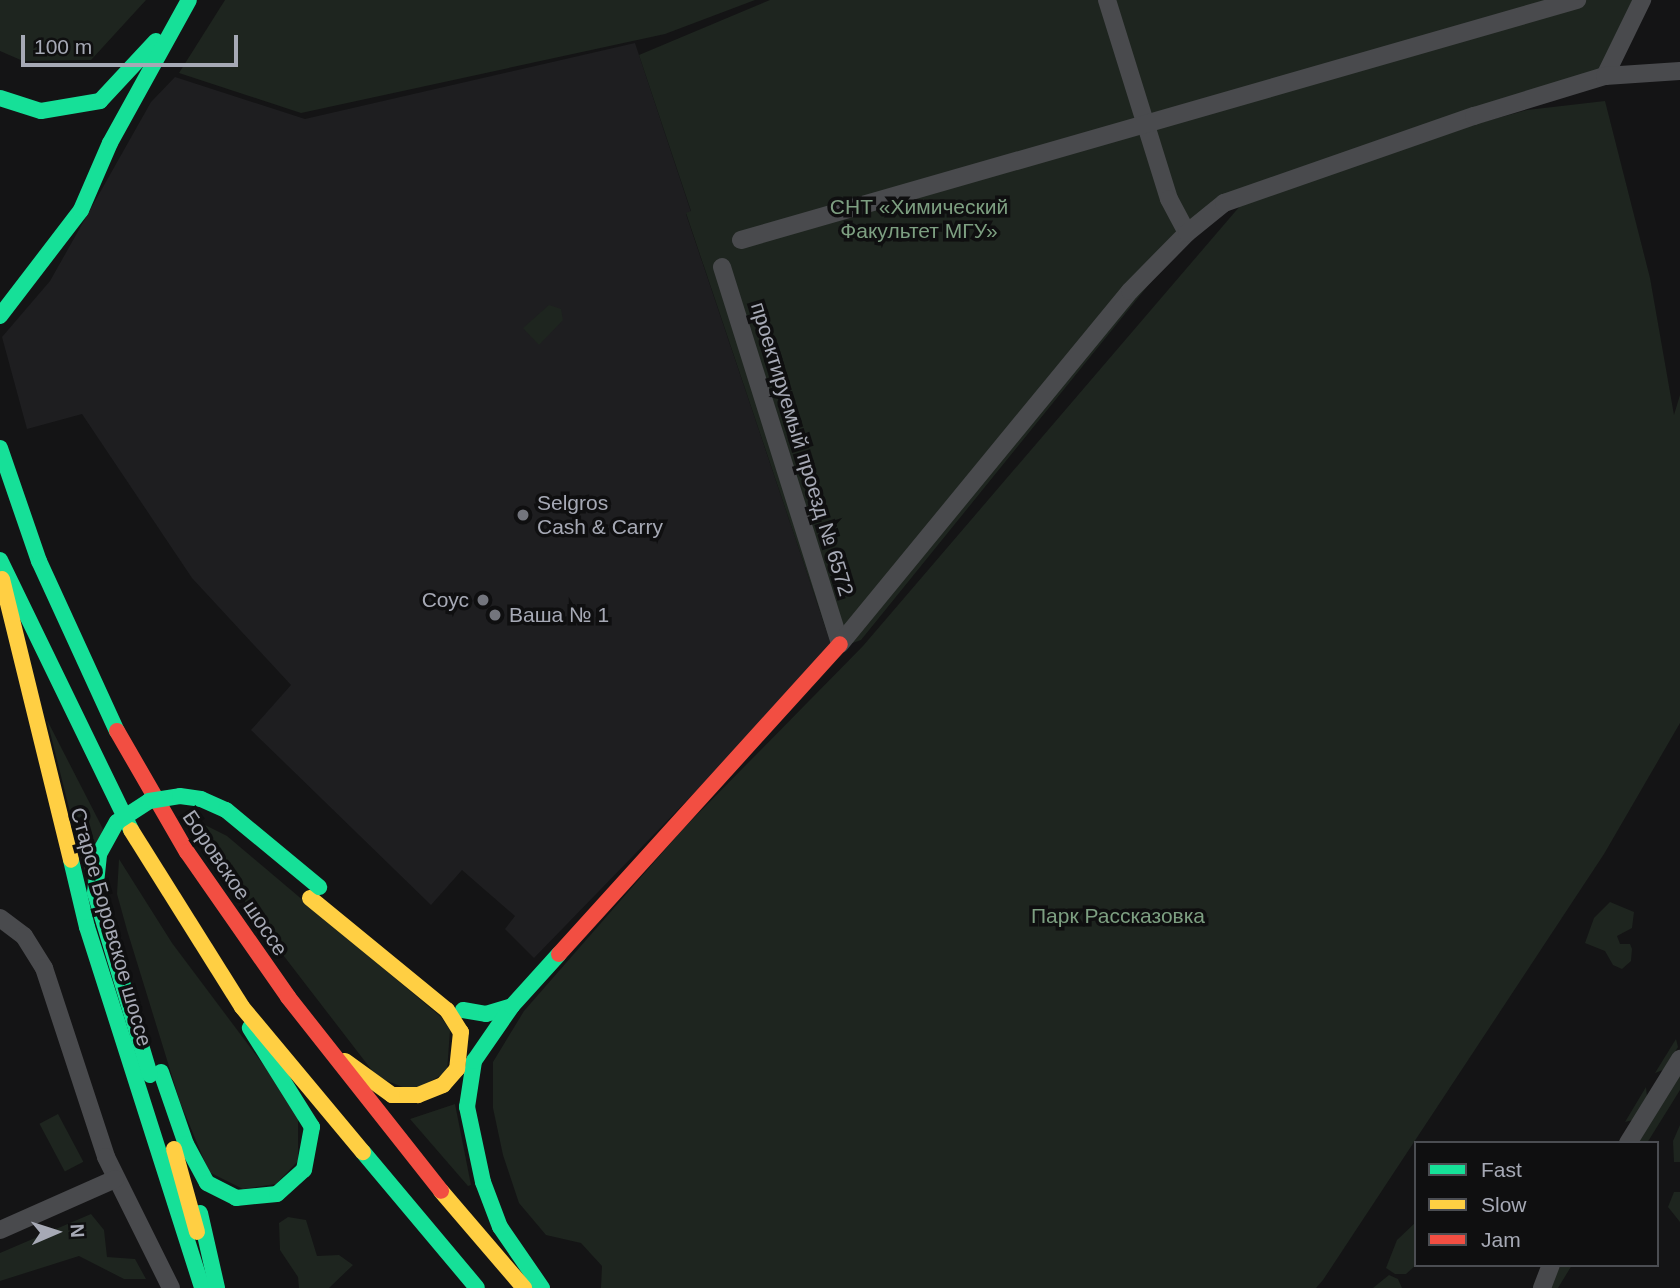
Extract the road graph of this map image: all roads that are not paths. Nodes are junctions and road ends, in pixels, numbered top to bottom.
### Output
1 (189, 0) edge
2 (1107, 0) edge
3 (1577, 0) edge
4 (1642, 0) edge
5 (178, 17) junction
6 (1680, 71) edge
7 (1605, 76) junction
8 (0, 98) edge
9 (1145, 121) junction
10 (1187, 233) junction
11 (741, 240) dead end
12 (722, 267) dead end
13 (0, 316) edge
14 (0, 448) edge
15 (0, 559) edge
16 (0, 572) edge
17 (840, 644) junction
18 (315, 893) junction
19 (0, 918) edge
20 (512, 1006) junction
21 (242, 1007) junction
22 (463, 1010) junction
23 (331, 1050) junction
24 (1680, 1059) edge
25 (474, 1061) junction
26 (156, 1073) junction
27 (1629, 1141) edge
28 (186, 1144) junction
29 (115, 1179) junction
30 (0, 1230) edge
31 (1550, 1267) edge
32 (171, 1288) edge
33 (202, 1288) edge
34 (211, 1288) edge
35 (217, 1288) edge
36 (477, 1288) edge
37 (524, 1288) edge
38 (542, 1288) edge
39 (1542, 1288) edge

1 - 5 street
2 - 9 street
3 - 9 street
4 - 7 street
5 - 8 street
5 - 13 street
6 - 7 street
7 - 10 street
9 - 10 street
9 - 11 street
10 - 17 street
12 - 17 street, проектируемый проезд № 6572
14 - 23 street, Боровское шоссе
15 - 21 street
16 - 33 street, Старое Боровское шоссе
17 - 20 street
18 - 22 street
18 - 23 street
18 - 26 street
19 - 29 street
20 - 22 street
20 - 25 street
21 - 28 street
21 - 36 street
22 - 25 street
23 - 37 street, Боровское шоссе
24 - 27 street
25 - 38 street
26 - 28 street
26 - 34 street
28 - 35 street
29 - 30 street
29 - 32 street
31 - 39 street

